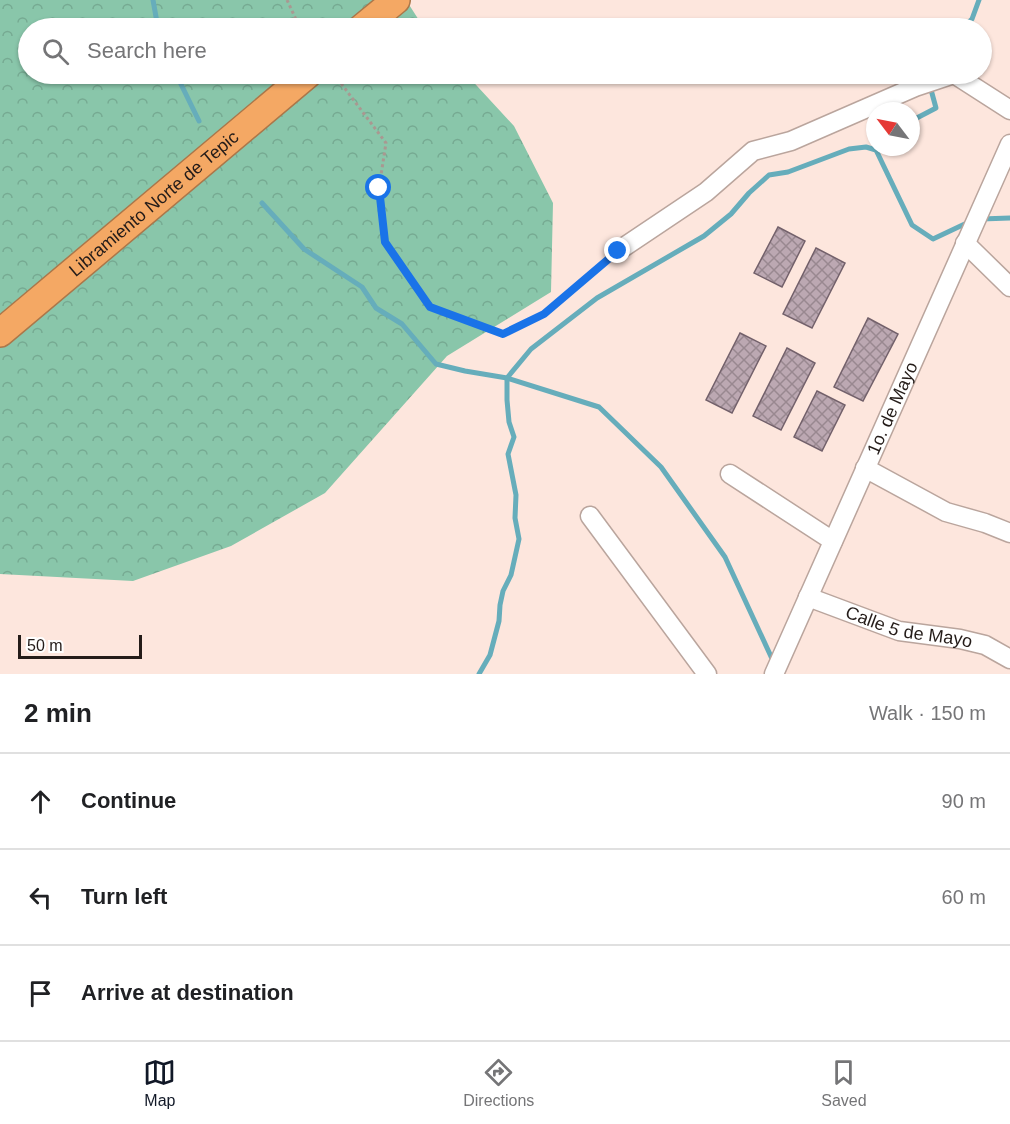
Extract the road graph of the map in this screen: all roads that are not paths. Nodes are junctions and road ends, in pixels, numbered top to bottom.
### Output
1 (396, 0) edge
2 (374, 18) edge
3 (296, 84) edge
4 (925, 84) edge
5 (968, 84) edge
6 (1010, 110) edge
7 (1010, 144) edge
8 (965, 243) junction
9 (618, 251) road end
10 (1010, 287) edge
11 (0, 333) edge
12 (865, 468) junction
13 (730, 474) dead end
14 (590, 516) dead end
15 (1010, 533) edge
16 (833, 541) junction
17 (805, 605) junction
18 (1010, 659) edge
19 (707, 674) edge
20 (774, 674) edge

1 - 2 highway
3 - 11 highway, Libramiento Norte de Tepic
4 - 9 street
5 - 6 street
7 - 8 street, 1o. de Mayo
8 - 10 street
8 - 12 street, 1o. de Mayo
12 - 15 street
12 - 16 street, 1o. de Mayo
13 - 16 street
14 - 19 street
16 - 17 street, 1o. de Mayo
17 - 18 street, Calle 5 de Mayo
17 - 20 street, 1o. de Mayo

